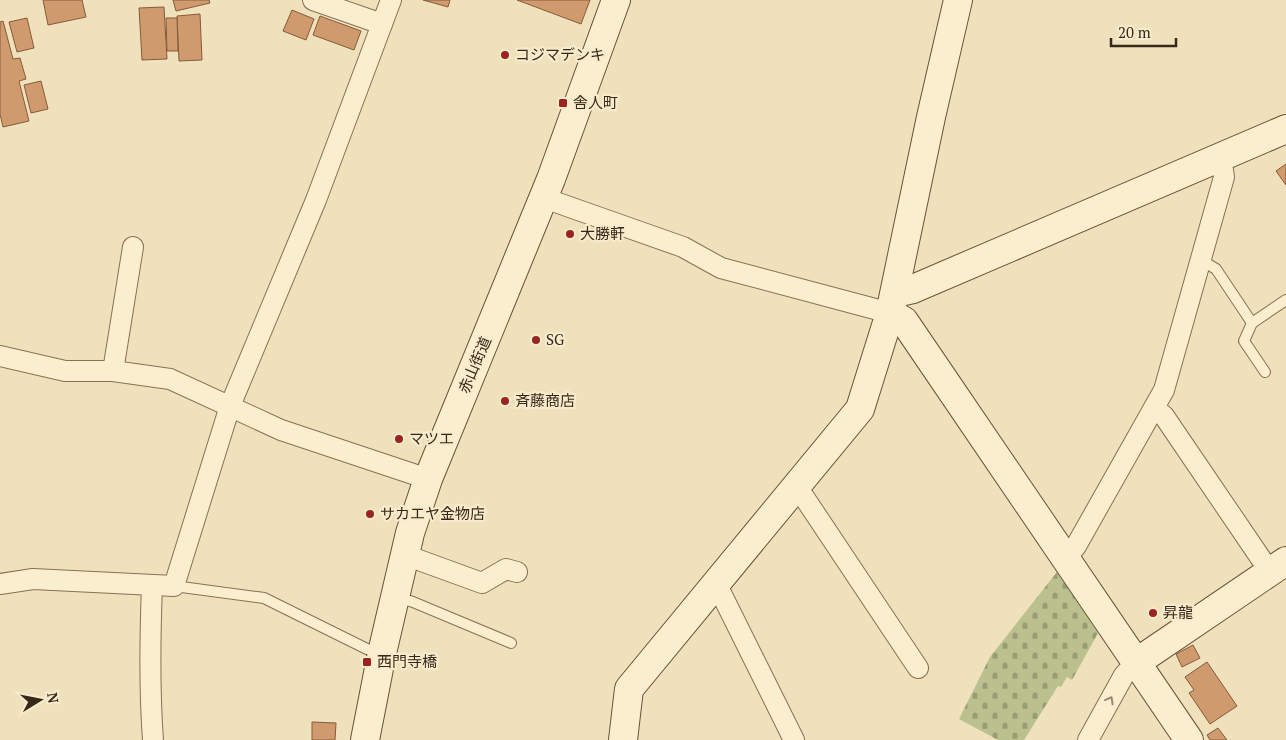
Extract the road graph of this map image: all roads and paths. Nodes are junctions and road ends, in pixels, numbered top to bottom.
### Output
1 (313, 0) edge
2 (391, 0) edge
3 (616, 0) edge
4 (958, 0) edge
5 (382, 24) junction
6 (1286, 129) edge
7 (1221, 156) junction
8 (544, 198) junction
9 (133, 247) dead end
10 (1201, 260) junction
11 (1286, 300) edge
12 (892, 303) junction
13 (1252, 323) junction
14 (0, 356) edge
15 (113, 371) junction
16 (1264, 372) dead end
17 (230, 406) junction
18 (1154, 408) junction
19 (428, 479) junction
20 (796, 486) junction
21 (405, 555) junction
22 (1066, 559) junction
23 (1278, 566) edge
24 (517, 572) dead end
25 (716, 583) junction
26 (0, 584) edge
27 (152, 585) junction
28 (174, 586) junction
29 (395, 597) junction
30 (511, 643) dead end
31 (382, 653) junction
32 (1137, 662) junction
33 (918, 668) dead end
34 (154, 740) edge
35 (365, 740) edge
36 (623, 740) edge
37 (794, 740) edge
38 (1088, 740) edge
39 (1189, 740) edge

1 - 5 street
2 - 5 street
3 - 8 street, 赤山街道
4 - 12 street
5 - 17 street
6 - 7 street
7 - 10 street
7 - 12 street
8 - 12 street
8 - 19 street, 赤山街道
9 - 15 street
10 - 13 lane
10 - 18 street
11 - 13 lane
12 - 20 street
12 - 22 street
13 - 16 lane
14 - 15 street
15 - 17 street
17 - 19 street
17 - 28 street
18 - 22 street
18 - 23 street
19 - 21 street, 赤山街道
20 - 25 street
20 - 33 street
21 - 24 street
21 - 29 street, 赤山街道
22 - 32 street
23 - 32 street
25 - 36 street
25 - 37 street
26 - 27 street
27 - 28 street
27 - 34 street
28 - 31 lane
29 - 30 lane
29 - 31 street, 赤山街道
31 - 35 street, 赤山街道
38 -> 32 street
32 - 39 street

